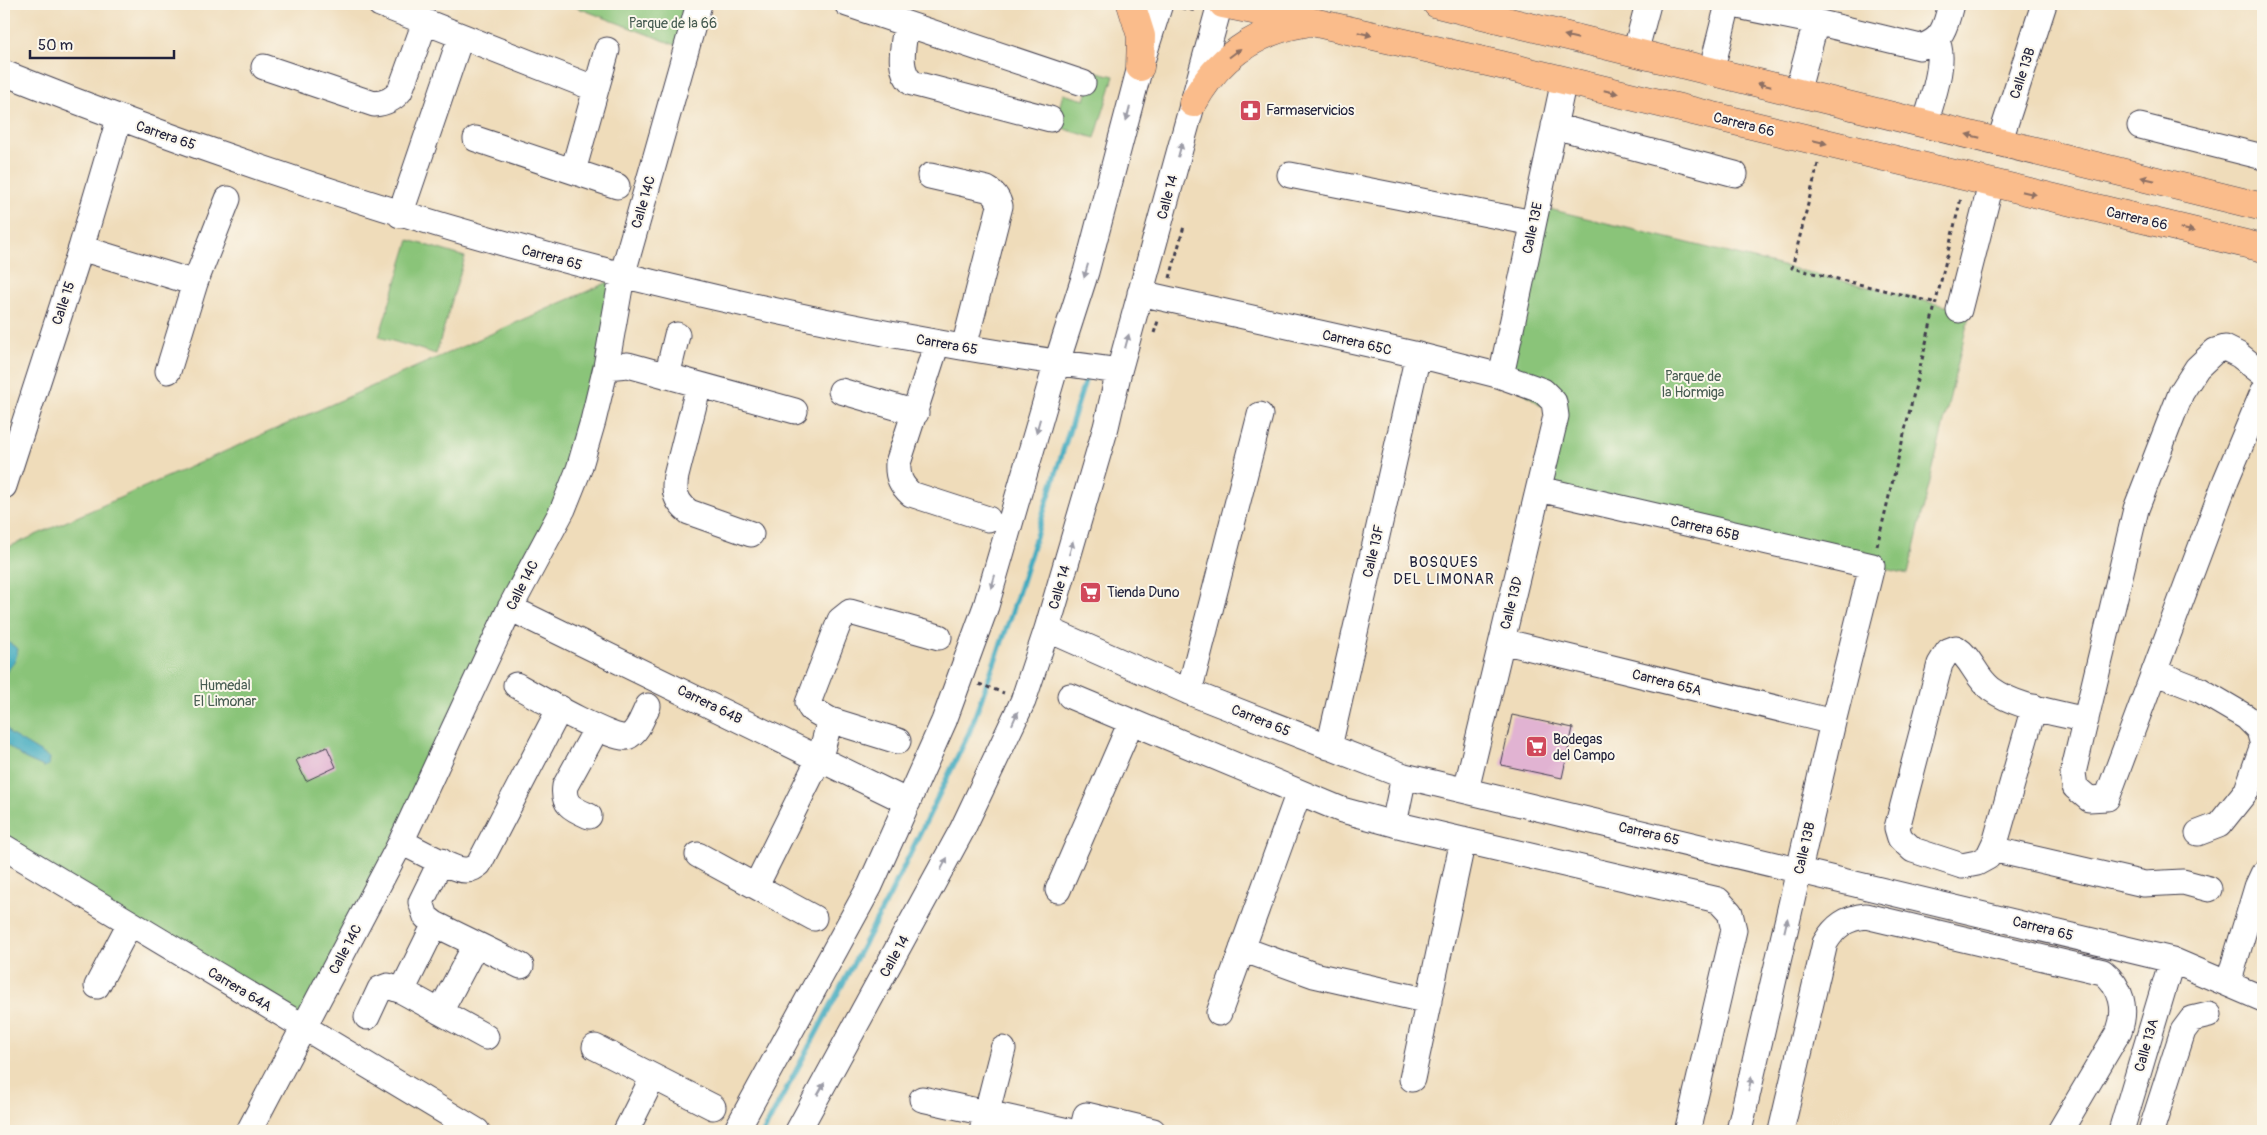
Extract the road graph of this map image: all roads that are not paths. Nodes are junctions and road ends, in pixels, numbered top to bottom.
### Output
1 (380, 4) edge
2 (699, 4) edge
3 (847, 4) edge
4 (1131, 4) edge
5 (1160, 4) edge
6 (1221, 4) edge
7 (1436, 4) edge
8 (1648, 4) edge
9 (1728, 4) edge
10 (1951, 4) edge
11 (2044, 4) edge
12 (425, 22) junction
13 (1816, 22) junction
14 (1317, 23) junction
15 (1512, 23) junction
16 (906, 25) junction
17 (461, 36) junction
18 (1936, 40) junction
19 (607, 50) dead end
20 (1635, 53) junction
21 (1501, 65) junction
22 (264, 67) dead end
23 (1140, 67) junction
24 (1711, 72) junction
25 (4, 73) edge
26 (1564, 80) junction
27 (1083, 83) dead end
28 (596, 89) junction
29 (1797, 93) junction
30 (1193, 103) junction
31 (119, 119) junction
32 (1050, 119) dead end
33 (1925, 124) junction
34 (1554, 126) junction
35 (2140, 126) dead end
36 (1785, 134) junction
37 (476, 139) dead end
38 (1999, 143) junction
39 (2263, 157) edge
40 (573, 171) junction
41 (1735, 174) dead end
42 (1290, 175) dead end
43 (930, 176) dead end
44 (1991, 184) junction
45 (617, 186) dead end
46 (228, 199) dead end
47 (2263, 207) edge
48 (400, 215) junction
49 (1534, 223) junction
50 (2262, 245) edge
51 (81, 248) junction
52 (622, 276) junction
53 (195, 283) junction
54 (1140, 294) junction
55 (1959, 310) dead end
56 (677, 334) dead end
57 (937, 343) junction
58 (964, 347) junction
59 (1418, 355) junction
60 (1057, 362) junction
61 (606, 367) junction
62 (168, 371) dead end
63 (1119, 371) junction
64 (2263, 374) edge
65 (667, 376) junction
66 (1501, 376) junction
67 (699, 385) junction
68 (842, 391) dead end
69 (2263, 392) edge
70 (795, 411) dead end
71 (916, 413) junction
72 (1260, 415) dead end
73 (1556, 416) joint
74 (4, 486) edge
75 (1539, 489) junction
76 (988, 519) dead end
77 (751, 534) dead end
78 (1872, 566) joint
79 (510, 608) junction
80 (1048, 628) junction
81 (939, 637) dead end
82 (1502, 641) junction
83 (2154, 672) junction
84 (516, 685) dead end
85 (1190, 692) junction
86 (1070, 696) dead end
87 (648, 706) dead end
88 (2034, 707) junction
89 (560, 708) junction
90 (830, 720) junction
91 (2086, 720) junction
92 (1131, 722) junction
93 (1832, 722) junction
94 (597, 728) junction
95 (898, 741) dead end
96 (1329, 747) junction
97 (820, 757) junction
98 (1404, 776) junction
99 (1466, 790) junction
100 (1299, 792) junction
101 (908, 802) junction
102 (589, 816) dead end
103 (1394, 824) junction
104 (2198, 832) dead end
105 (1464, 840) junction
106 (401, 842) junction
107 (4, 847) edge
108 (1992, 849) junction
109 (698, 855) dead end
110 (441, 861) junction
111 (1799, 869) junction
112 (2263, 874) edge
113 (756, 886) junction
114 (2209, 889) dead end
115 (1058, 890) dead end
116 (814, 918) dead end
117 (130, 923) junction
118 (435, 924) junction
119 (476, 944) junction
120 (1242, 949) junction
121 (2172, 960) junction
122 (521, 966) dead end
123 (2228, 984) junction
124 (97, 986) dead end
125 (402, 991) junction
126 (2263, 999) edge
127 (1429, 1001) junction
128 (440, 1012) junction
129 (1219, 1014) dead end
130 (2209, 1015) dead end
131 (367, 1017) dead end
132 (303, 1027) junction
133 (486, 1037) dead end
134 (595, 1047) dead end
135 (1003, 1049) dead end
136 (653, 1077) junction
137 (1412, 1079) dead end
138 (922, 1099) dead end
139 (713, 1107) dead end
140 (985, 1122) edge
141 (1688, 1128) dead end
142 (470, 1129) edge
143 (249, 1131) edge
144 (626, 1131) edge
145 (736, 1131) edge
146 (798, 1131) edge
147 (1068, 1131) edge
148 (1082, 1131) edge
149 (1153, 1131) edge
150 (1739, 1131) edge
151 (1781, 1131) edge
152 (2060, 1131) edge
153 (2121, 1131) edge
154 (2151, 1131) edge

1 - 12 street
2 - 52 street, Calle 14C
3 - 16 street
4 - 23 main road
5 - 23 street
6 - 14 main road, Carrera 66
6 - 30 street, Calle 14
7 - 15 main road
8 - 20 street
9 - 13 street
9 - 24 street
10 - 18 street
11 - 38 street, Calle 13B
12 - 17 street
12 - 22 street
13 - 18 street
13 - 29 street
14 -> 21 main road, Carrera 66
30 -> 14 main road
20 -> 15 main road
15 - 21 main road
16 - 27 street
16 - 32 street
17 - 28 street
17 - 48 street
18 - 33 street
19 - 28 street
20 - 24 main road
21 - 26 main road, Carrera 66
23 -> 60 street
29 -> 24 main road
25 - 31 street, Carrera 65
26 - 34 street, Calle 13E
26 -> 36 main road, Carrera 66
28 - 40 street
29 - 33 main road
29 - 36 main road
54 -> 30 street, Calle 14
31 - 48 street, Carrera 65
31 - 51 street, Calle 15
38 -> 33 main road
34 - 41 street
34 - 49 street, Calle 13E
35 - 39 street
36 -> 44 main road, Carrera 66
37 - 40 street
47 -> 38 main road
40 - 45 street
42 - 49 street
43 - 58 street
44 -> 50 main road, Carrera 66
44 - 55 street
46 - 53 street
48 - 52 street, Carrera 65
49 - 66 street, Calle 13E
51 - 53 street
51 - 74 street, Calle 15
52 - 57 street, Carrera 65
52 - 61 street, Calle 14C
53 - 62 street
54 - 59 street, Carrera 65C
63 -> 54 street, Calle 14
56 - 65 street
57 - 58 street, Carrera 65
57 - 71 street
58 - 60 street, Carrera 65
59 - 66 street, Carrera 65C
59 - 96 street, Calle 13F
60 - 63 street, Carrera 65
60 -> 101 street
61 - 65 street
61 - 79 street, Calle 14C
80 -> 63 street, Calle 14
64 - 91 street
65 - 67 street
66 - 73 street, Carrera 65C
67 - 70 street
67 - 77 street
68 - 71 street
69 - 83 street
71 - 76 street
72 - 85 street
73 - 75 street, Calle 13D
75 - 78 street, Carrera 65B
75 - 82 street, Calle 13D
78 - 93 street, Calle 13B
79 - 97 street, Carrera 64B
79 - 106 street, Calle 14C
80 - 85 street, Carrera 65
146 -> 80 street, Calle 14
81 - 90 street
82 - 93 street, Carrera 65A
82 - 99 street, Calle 13D
83 - 91 street
83 - 104 street
84 - 89 street
85 - 96 street, Carrera 65
86 - 92 street
87 - 94 street
88 - 91 street
88 - 108 street
88 - 108 street
89 - 94 street
89 - 110 street
90 - 95 street
90 - 97 street
92 - 100 street
92 - 115 street
93 - 111 street, Calle 13B
94 - 102 street
96 - 98 street, Carrera 65
97 - 101 street, Carrera 64B
97 - 113 street
98 - 99 street, Carrera 65
98 - 103 street
99 - 111 street, Carrera 65
100 - 103 street
100 - 120 street
101 - 145 street
103 - 105 street
105 - 127 street
105 - 141 street
106 - 110 street
106 - 132 street, Calle 14C
107 - 117 street, Carrera 64A
108 - 114 street
109 - 113 street
110 - 118 street
111 - 121 street, Carrera 65
150 -> 111 street, Calle 13B
112 - 123 street
113 - 116 street
117 - 124 street
117 - 132 street, Carrera 64A
118 - 119 street
118 - 125 street
119 - 122 street
119 - 128 street
120 - 127 street
120 - 129 street
121 - 123 street, Carrera 65
121 - 153 street, Calle 13A
123 - 126 street, Carrera 65
125 - 128 street
125 - 131 street
127 - 137 street
128 - 133 street
130 - 154 street
132 - 142 street, Carrera 64A
132 - 143 street, Calle 14C
134 - 136 street
135 - 140 street
136 - 139 street
136 - 144 street
138 - 140 street
140 - 147 street
148 - 149 street
151 - 152 street

